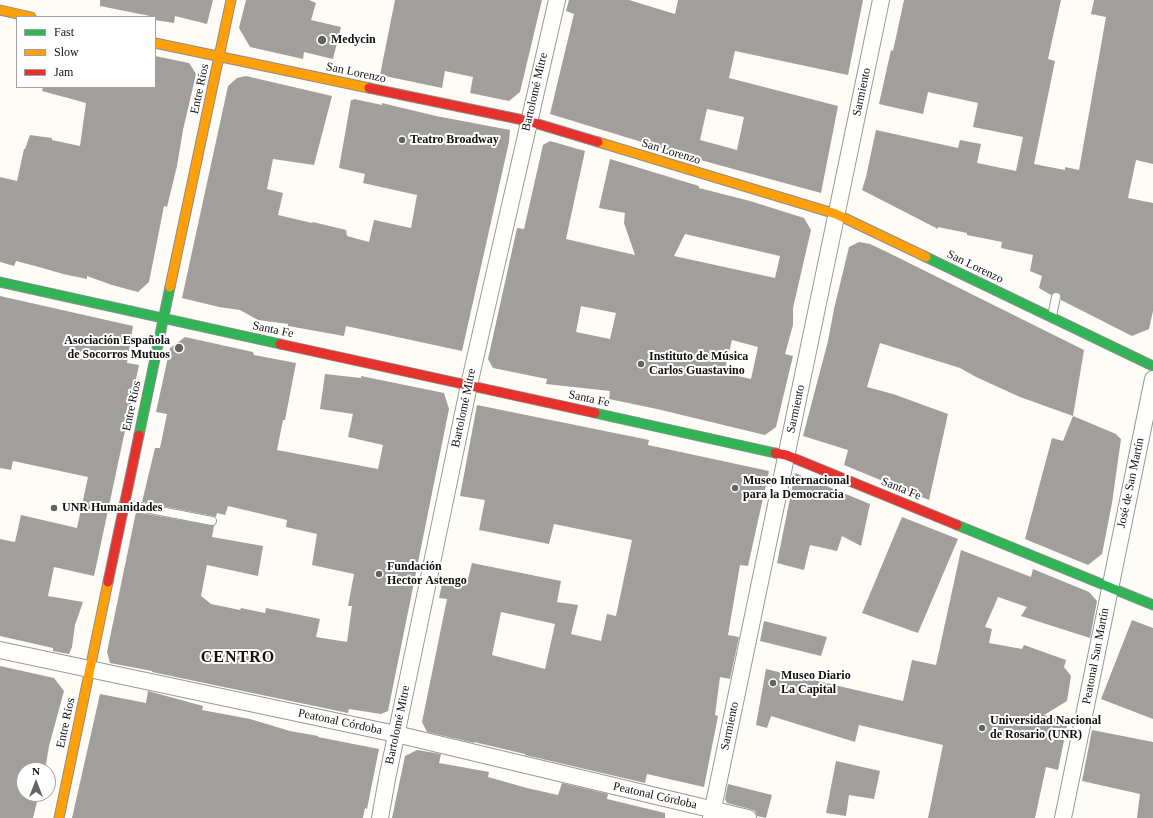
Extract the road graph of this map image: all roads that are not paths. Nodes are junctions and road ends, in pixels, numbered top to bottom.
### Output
1 (231, 0) edge
2 (557, 0) edge
3 (881, 0) edge
4 (0, 10) edge
5 (27, 16) edge
6 (156, 43) edge
7 (220, 56) junction
8 (528, 121) junction
9 (836, 214) junction
10 (0, 282) edge
11 (1056, 297) dead end
12 (1052, 317) junction
13 (163, 318) junction
14 (1153, 366) edge
15 (1153, 379) edge
16 (469, 385) junction
17 (786, 455) junction
18 (124, 504) junction
19 (212, 521) dead end
20 (1109, 588) junction
21 (1153, 606) edge
22 (0, 650) edge
23 (89, 669) junction
24 (396, 734) junction
25 (712, 814) edge
26 (59, 818) edge
27 (380, 818) edge
28 (748, 818) edge
29 (1063, 818) edge

1 - 7 main road, Entre Ríos
2 - 8 street, Bartolomé Mitre
3 - 9 street, Sarmiento
4 - 5 main road
6 - 7 main road, San Lorenzo
7 - 8 main road, San Lorenzo
7 - 13 main road, Entre Ríos
8 - 9 main road, San Lorenzo
8 - 16 street, Bartolomé Mitre
9 - 12 main road, San Lorenzo
9 - 17 street, Sarmiento
10 - 13 main road, Santa Fe
11 - 12 lane
12 - 14 main road, San Lorenzo
13 - 16 main road, Santa Fe
13 - 18 main road, Entre Ríos
15 - 20 street, José de San Martín
16 - 17 main road, Santa Fe
16 - 24 street, Bartolomé Mitre
17 - 20 main road, Santa Fe
17 - 25 street, Sarmiento
18 - 19 lane
18 - 23 main road, Entre Ríos
20 - 21 main road, Santa Fe
20 - 29 street, Peatonal San Martín
22 - 23 street, Peatonal Córdoba
23 - 24 street, Peatonal Córdoba
23 - 26 main road, Entre Ríos
24 - 25 street, Peatonal Córdoba
24 - 27 street, Bartolomé Mitre
25 - 28 street, Peatonal Córdoba

